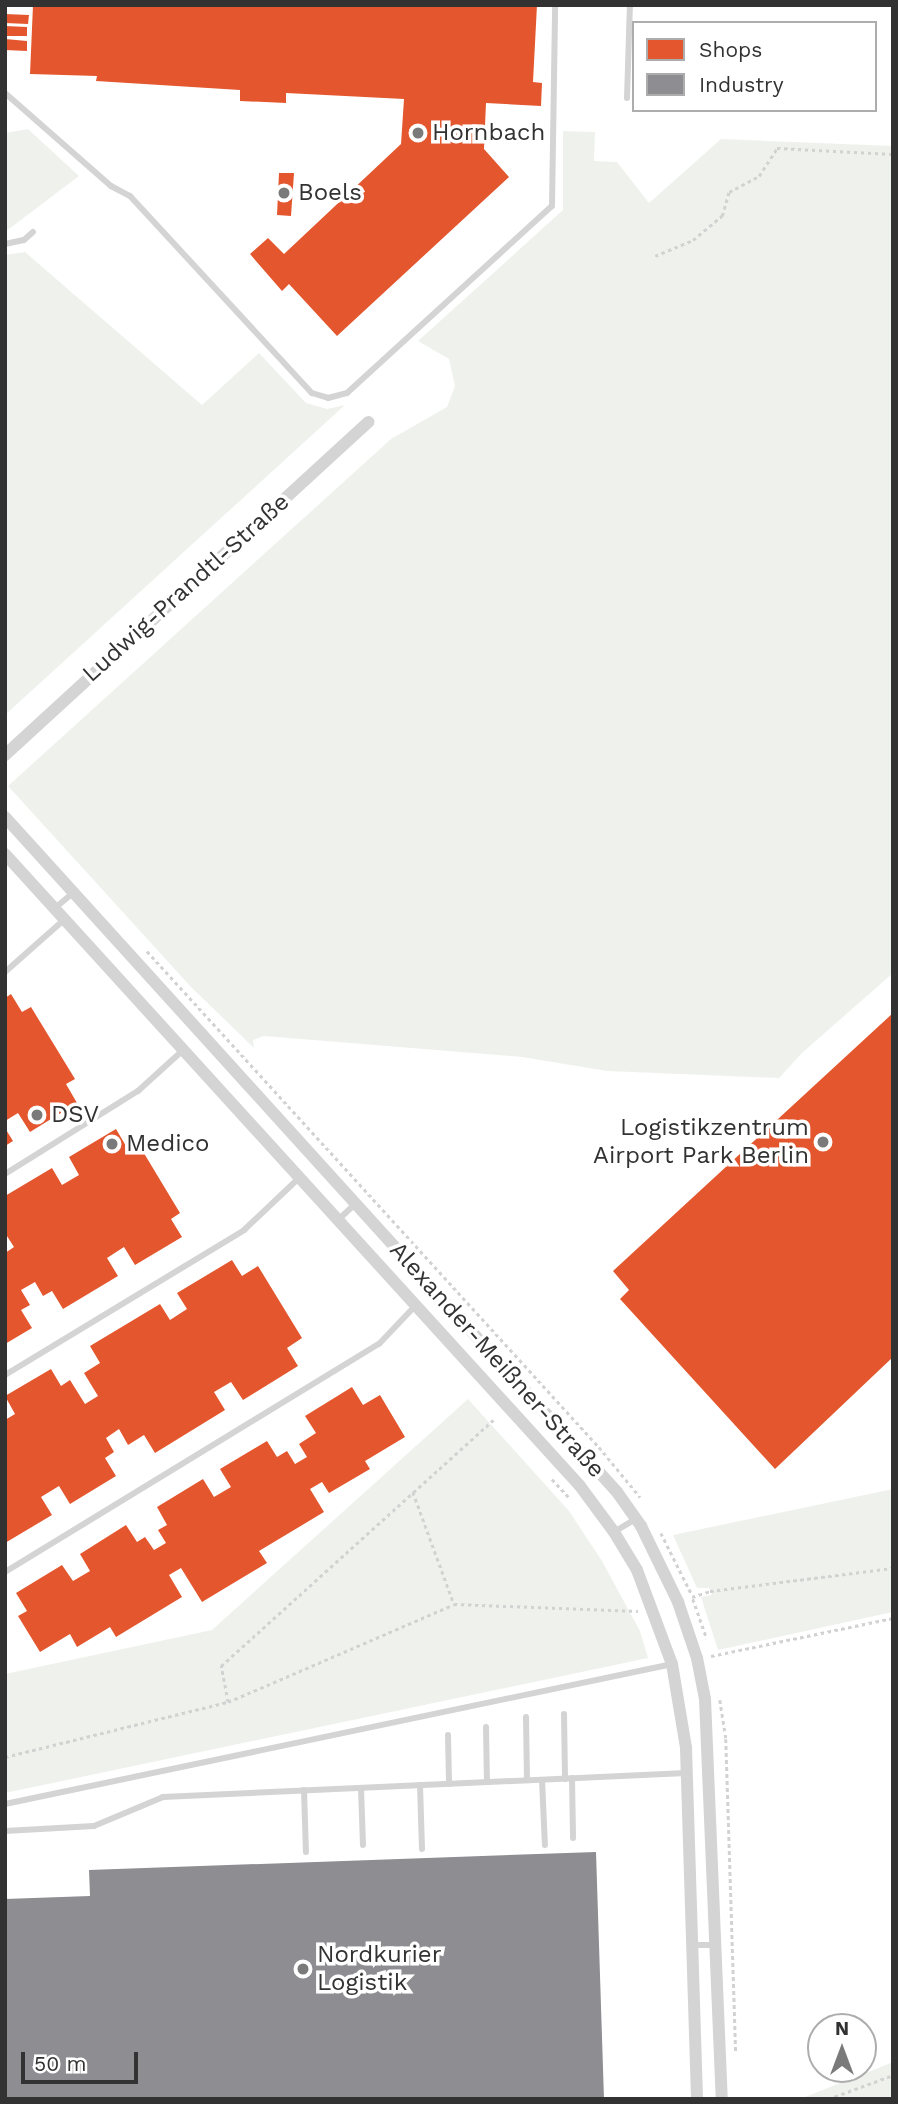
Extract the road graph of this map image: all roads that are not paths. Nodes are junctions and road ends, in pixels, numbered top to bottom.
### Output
1 (555, 5) edge
2 (630, 5) edge
3 (5, 93) edge
4 (627, 98) dead end
5 (33, 232) dead end
6 (5, 244) edge
7 (368, 422) dead end
8 (5, 755) edge
9 (5, 817) edge
10 (5, 854) edge
11 (74, 892) junction
12 (55, 908) junction
13 (65, 919) junction
14 (5, 972) edge
15 (183, 1050) junction
16 (5, 1174) edge
17 (299, 1178) junction
18 (355, 1204) junction
19 (338, 1220) junction
20 (415, 1306) junction
21 (5, 1375) edge
22 (636, 1519) junction
23 (614, 1532) junction
24 (5, 1572) edge
25 (672, 1664) junction
26 (564, 1714) dead end
27 (526, 1717) dead end
28 (486, 1727) dead end
29 (448, 1735) dead end
30 (687, 1773) junction
31 (568, 1778) junction
32 (527, 1780) junction
33 (542, 1780) junction
34 (487, 1782) junction
35 (449, 1784) junction
36 (420, 1785) junction
37 (361, 1788) junction
38 (304, 1790) junction
39 (5, 1804) edge
40 (5, 1831) edge
41 (573, 1838) dead end
42 (545, 1844) dead end
43 (363, 1845) dead end
44 (422, 1849) dead end
45 (306, 1852) dead end
46 (692, 1945) junction
47 (716, 1945) junction
48 (696, 2099) edge
49 (722, 2099) edge

1 - 3 lane
2 - 4 lane
5 - 6 lane
7 - 8 street, Ludwig-Prandtl-Straße
9 - 11 street, Alexander-Meißner-Straße
10 - 12 street, Alexander-Meißner-Straße
11 - 12 lane
11 - 18 street, Alexander-Meißner-Straße
12 - 13 street, Alexander-Meißner-Straße
13 - 14 lane
13 - 15 street, Alexander-Meißner-Straße
15 - 16 lane
15 - 17 street, Alexander-Meißner-Straße
17 - 19 street, Alexander-Meißner-Straße
17 - 21 lane
18 - 19 lane
18 - 22 street, Alexander-Meißner-Straße
19 - 20 street, Alexander-Meißner-Straße
20 - 23 street, Alexander-Meißner-Straße
20 - 24 lane
22 - 23 lane
22 - 47 street, Alexander-Meißner-Straße
23 - 25 street, Alexander-Meißner-Straße
25 - 30 street, Alexander-Meißner-Straße
25 - 39 lane
26 - 31 lane
27 - 32 lane
28 - 34 lane
29 - 35 lane
30 - 31 lane
30 - 46 street, Alexander-Meißner-Straße
31 - 33 lane
31 - 41 lane
32 - 33 lane
32 - 34 lane
33 - 42 lane
34 - 35 lane
35 - 36 lane
36 - 37 lane
36 - 44 lane
37 - 38 lane
37 - 43 lane
38 - 40 lane
38 - 45 lane
46 - 47 lane
46 - 48 street, Alexander-Meißner-Straße
47 - 49 street, Alexander-Meißner-Straße

